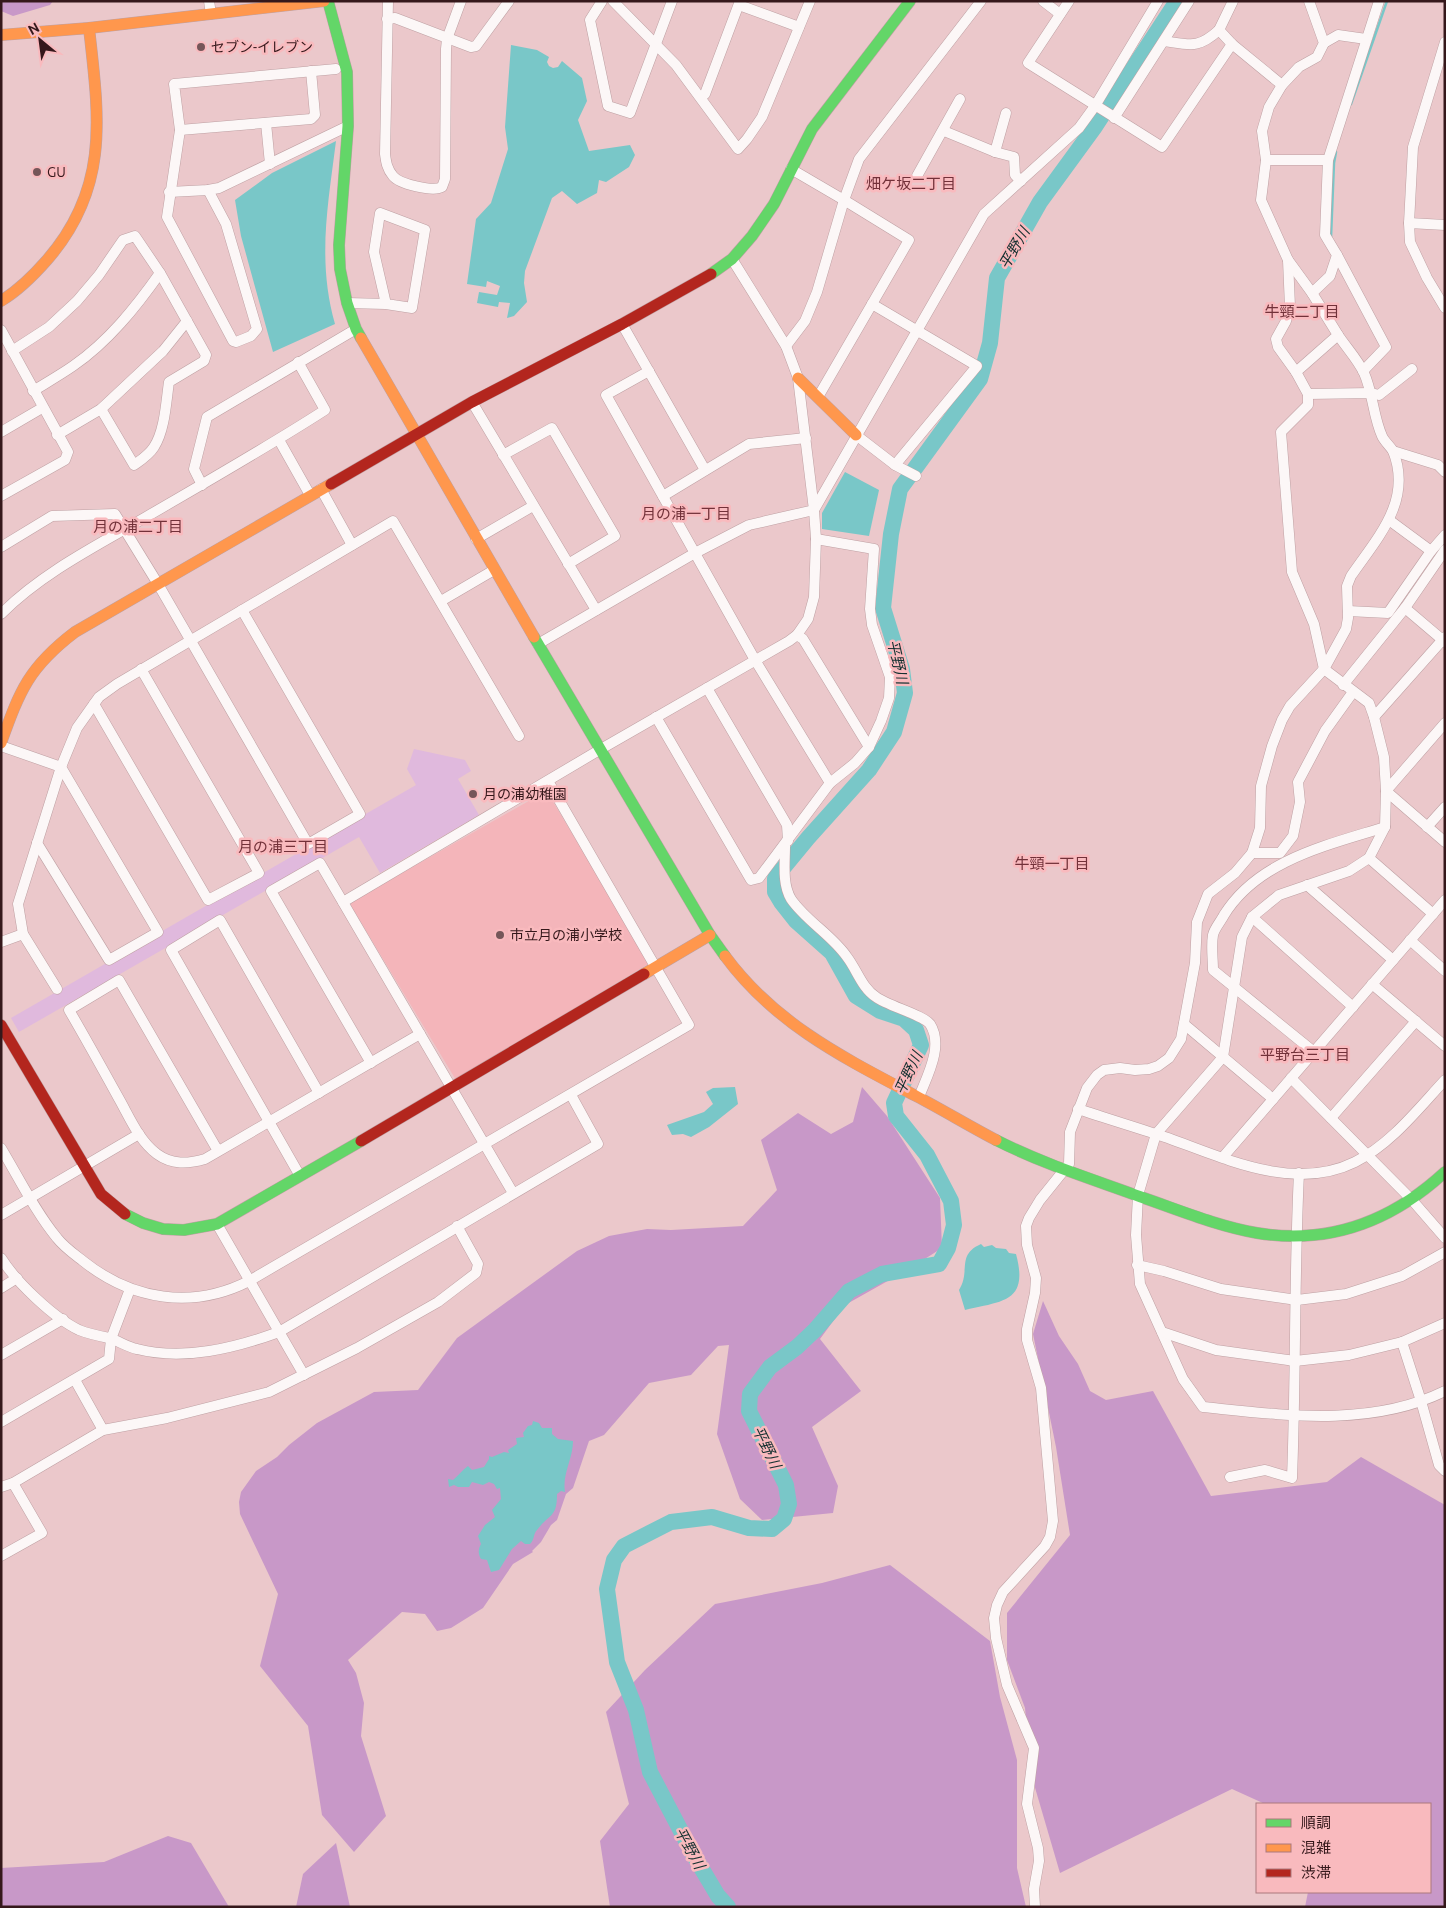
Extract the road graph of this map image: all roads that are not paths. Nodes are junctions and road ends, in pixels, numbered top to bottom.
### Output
1 (209, 1) edge
2 (324, 1) edge
3 (328, 1) edge
4 (388, 1) edge
5 (461, 1) edge
6 (509, 1) edge
7 (602, 1) edge
8 (613, 1) edge
9 (672, 1) edge
10 (810, 1) edge
11 (910, 1) edge
12 (981, 1) edge
13 (1043, 1) edge
14 (1069, 1) edge
15 (1158, 1) edge
16 (1189, 1) edge
17 (1233, 1) edge
18 (1309, 1) edge
19 (1380, 1) edge
20 (739, 3) edge
21 (211, 14) junction
22 (1060, 14) junction
23 (388, 18) junction
24 (798, 27) junction
25 (89, 28) junction
26 (1219, 30) junction
27 (1, 35) edge
28 (447, 39) junction
29 (1366, 39) junction
30 (1164, 41) junction
31 (1324, 43) junction
32 (1232, 44) junction
33 (656, 45) junction
34 (1444, 46) edge
35 (336, 69) dead end
36 (311, 71) junction
37 (1282, 85) junction
38 (701, 97) junction
39 (960, 99) dead end
40 (1095, 106) junction
41 (1006, 113) dead end
42 (1114, 118) junction
43 (266, 123) junction
44 (348, 126) junction
45 (180, 130) junction
46 (944, 130) junction
47 (995, 152) junction
48 (1266, 160) junction
49 (1328, 160) junction
50 (270, 164) junction
51 (791, 169) junction
52 (917, 176) dead end
53 (1021, 181) junction
54 (208, 190) junction
55 (170, 192) junction
56 (844, 200) junction
57 (1409, 222) junction
58 (1445, 225) edge
59 (1337, 255) junction
60 (732, 259) junction
61 (1288, 260) junction
62 (160, 273) junction
63 (1312, 293) junction
64 (1, 301) edge
65 (347, 303) junction
66 (386, 304) junction
67 (872, 304) junction
68 (1445, 308) edge
69 (187, 321) junction
70 (622, 324) junction
71 (356, 329) junction
72 (1, 330) edge
73 (916, 331) junction
74 (1338, 335) junction
75 (786, 346) junction
76 (12, 351) junction
77 (298, 362) junction
78 (1412, 369) dead end
79 (649, 371) junction
80 (1363, 371) junction
81 (1296, 372) junction
82 (798, 378) junction
83 (33, 391) junction
84 (1371, 393) junction
85 (1308, 394) junction
86 (818, 397) junction
87 (472, 402) junction
88 (42, 408) junction
89 (101, 409) junction
90 (1, 432) edge
91 (415, 434) junction
92 (856, 434) junction
93 (57, 435) junction
94 (806, 438) junction
95 (279, 440) junction
96 (1392, 451) junction
97 (503, 455) junction
98 (894, 465) junction
99 (705, 470) junction
100 (1445, 472) edge
101 (916, 476) dead end
102 (202, 485) junction
103 (321, 489) junction
104 (310, 495) junction
105 (1, 496) edge
106 (663, 496) junction
107 (534, 506) junction
108 (814, 510) junction
109 (1390, 520) junction
110 (124, 529) junction
111 (1445, 535) edge
112 (476, 539) junction
113 (816, 539) junction
114 (352, 545) junction
115 (1, 547) edge
116 (1445, 550) edge
117 (1431, 551) junction
118 (695, 553) junction
119 (568, 564) junction
120 (494, 570) junction
121 (158, 584) junction
122 (441, 601) junction
123 (1405, 608) junction
124 (242, 610) junction
125 (596, 610) junction
126 (1348, 612) junction
127 (1, 614) edge
128 (797, 635) junction
129 (1444, 640) edge
130 (190, 641) junction
131 (538, 644) junction
132 (755, 660) junction
133 (141, 669) junction
134 (1324, 669) junction
135 (1343, 685) junction
136 (707, 688) junction
137 (1353, 692) junction
138 (94, 704) junction
139 (656, 717) junction
140 (1374, 717) junction
141 (1445, 724) edge
142 (519, 736) dead end
143 (1, 744) edge
144 (869, 747) junction
145 (601, 749) junction
146 (61, 767) junction
147 (548, 781) junction
148 (830, 783) junction
149 (1386, 791) junction
150 (1445, 807) edge
151 (1385, 827) junction
152 (1427, 827) junction
153 (1445, 842) edge
154 (37, 843) junction
155 (786, 844) junction
156 (1252, 853) junction
157 (1368, 858) junction
158 (1308, 885) junction
159 (1445, 900) edge
160 (344, 902) junction
161 (1433, 914) junction
162 (1252, 917) junction
163 (23, 934) junction
164 (710, 935) junction
165 (1410, 940) junction
166 (1, 942) edge
167 (1393, 960) junction
168 (656, 968) junction
169 (1445, 971) edge
170 (1372, 984) junction
171 (1235, 986) junction
172 (57, 989) dead end
173 (1352, 1007) junction
174 (1416, 1021) junction
175 (1184, 1024) junction
176 (1, 1025) edge
177 (420, 1034) junction
178 (1445, 1046) edge
179 (1314, 1052) junction
180 (1222, 1056) junction
181 (371, 1063) junction
182 (1291, 1078) junction
183 (1445, 1080) edge
184 (452, 1089) junction
185 (319, 1093) junction
186 (571, 1095) junction
187 (919, 1097) junction
188 (1273, 1099) junction
189 (1078, 1110) junction
190 (1331, 1118) junction
191 (269, 1122) junction
192 (140, 1134) junction
193 (1156, 1134) junction
194 (485, 1145) junction
195 (1, 1148) edge
196 (218, 1151) junction
197 (1367, 1155) junction
198 (1223, 1157) junction
199 (84, 1166) junction
200 (1063, 1171) junction
201 (1445, 1172) edge
202 (1299, 1173) junction
203 (300, 1176) junction
204 (513, 1193) junction
205 (1138, 1195) junction
206 (31, 1198) junction
207 (1412, 1200) junction
208 (1, 1215) edge
209 (217, 1224) junction
210 (457, 1226) junction
211 (1296, 1236) junction
212 (1445, 1238) edge
213 (1445, 1252) edge
214 (1, 1258) edge
215 (1137, 1265) junction
216 (18, 1278) junction
217 (249, 1281) junction
218 (1, 1288) edge
219 (130, 1289) junction
220 (1297, 1300) junction
221 (63, 1319) junction
222 (1445, 1323) edge
223 (279, 1332) junction
224 (1162, 1332) junction
225 (111, 1339) junction
226 (1402, 1342) junction
227 (1, 1354) edge
228 (1294, 1361) junction
229 (304, 1375) junction
230 (75, 1380) junction
231 (1445, 1391) edge
232 (1422, 1401) junction
233 (1295, 1417) junction
234 (1, 1422) edge
235 (103, 1430) junction
236 (1443, 1465) edge
237 (1230, 1477) dead end
238 (13, 1483) junction
239 (1, 1487) edge
240 (1, 1556) edge
241 (1035, 1907) edge

1 - 21 street
2 - 21 street
3 - 44 street
4 - 23 street
5 - 28 street
6 - 28 street
7 - 33 street
8 - 33 street
9 - 33 street
10 - 24 street
11 - 51 street
12 - 56 street
13 - 22 street
14 - 22 street
15 - 40 street
16 - 30 street
17 - 26 street
18 - 31 street
19 - 29 street
20 - 24 street
20 - 38 street
21 - 25 street
22 - 40 street
23 - 28 street
23 - 28 street
24 - 38 street
25 - 27 street
25 - 64 street
26 - 30 street
26 - 32 street
29 - 31 street
29 - 49 street
30 - 42 street
31 - 37 street
32 - 37 street
32 - 42 street
33 - 38 street
34 - 57 street
35 - 36 street
36 - 43 street
36 - 45 street
37 - 48 street
39 - 46 street
40 - 42 street
40 - 53 street
41 - 47 street
43 - 45 street
43 - 50 street
44 - 50 street
44 - 65 street
45 - 55 street
46 - 47 street
46 - 52 street
47 - 53 street
48 - 49 street
48 - 61 street
49 - 59 street
50 - 54 street
51 - 56 street
51 - 60 street
53 - 73 street
54 - 55 street
54 - 55 street
56 - 67 street
56 - 75 street
57 - 58 street
57 - 68 street
59 - 63 street
59 - 80 street
60 - 70 street
60 - 75 street
61 - 63 street
61 - 81 street
62 - 69 street
62 - 76 street
62 - 83 street
63 - 74 street
65 - 66 street
65 - 71 street
66 - 66 street
67 - 73 street
67 - 86 street
69 - 89 street
69 - 89 street
70 - 79 street
70 - 87 street
71 - 77 street
71 - 91 street
72 - 76 street
73 - 92 street
73 - 98 street
74 - 80 street
74 - 81 street
75 - 82 street
76 - 83 street
77 - 95 street
77 - 102 street
78 - 84 street
79 - 99 street
79 - 106 street
80 - 84 street
81 - 85 street
82 - 86 street
82 - 94 street
83 - 88 street
84 - 85 street
84 - 96 street
85 - 134 street
86 - 92 street
87 - 91 street
87 - 97 street
88 - 90 street
88 - 93 street
89 - 93 street
91 - 103 street
91 - 112 street
92 - 98 street
92 - 108 street
93 - 105 street
94 - 99 street
94 - 108 street
95 - 102 street
95 - 104 street
96 - 100 street
96 - 109 street
97 - 107 street
97 - 119 street
98 - 101 street
99 - 106 street
102 - 110 street
103 - 104 street
103 - 114 street
104 - 121 street
106 - 118 street
107 - 112 street
107 - 119 street
108 - 113 street
108 - 118 street
109 - 117 street
109 - 126 street
110 - 115 street
110 - 121 street
110 - 127 street
111 - 117 street
112 - 120 street
113 - 128 street
113 - 144 street
114 - 122 street
114 - 124 street
116 - 123 street
117 - 126 street
118 - 125 street
118 - 132 street
119 - 125 street
120 - 122 street
120 - 131 street
121 - 130 street
121 - 143 street
122 - 142 street
123 - 129 street
123 - 135 street
124 - 130 street
124 - 130 street
125 - 131 street
126 - 134 street
128 - 132 street
128 - 144 street
129 - 140 street
130 - 133 street
131 - 145 street
132 - 136 street
132 - 148 street
133 - 138 street
133 - 138 street
134 - 135 street
134 - 156 street
135 - 137 street
136 - 139 street
136 - 155 street
137 - 140 street
137 - 156 street
138 - 146 street
139 - 145 street
139 - 155 street
140 - 149 street
141 - 149 street
143 - 146 street
144 - 148 street
145 - 147 street
145 - 164 street
146 - 154 street
146 - 154 street
147 - 160 street
147 - 168 street
148 - 155 street
149 - 151 street
149 - 152 street
150 - 152 street
151 - 157 street
151 - 171 street
152 - 153 street
154 - 163 street
155 - 187 street
156 - 175 street
157 - 158 street
157 - 161 street
158 - 162 street
158 - 167 street
159 - 161 street
160 - 177 street
160 - 181 street
161 - 165 street
162 - 171 street
162 - 173 street
163 - 166 street
163 - 172 street
164 - 168 street
164 - 187 street
165 - 167 street
165 - 169 street
167 - 170 street
168 - 184 street
168 - 186 street
170 - 173 street
170 - 174 street
171 - 179 street
171 - 180 street
173 - 179 street
174 - 178 street
174 - 190 street
175 - 180 street
175 - 189 street
176 - 199 street
177 - 181 street
177 - 184 street
179 - 182 street
180 - 188 street
180 - 193 street
181 - 185 street
182 - 188 street
182 - 190 street
183 - 197 street
184 - 194 street
184 - 203 street
185 - 191 street
185 - 191 street
186 - 194 street
186 - 204 street
187 - 200 street
188 - 198 street
189 - 193 street
189 - 200 street
190 - 197 street
191 - 196 street
191 - 203 street
192 - 196 street
192 - 196 street
192 - 199 street
193 - 198 street
193 - 205 street
194 - 204 street
194 - 217 street
195 - 206 street
197 - 202 street
197 - 207 street
198 - 202 street
199 - 206 street
199 - 209 street
200 - 205 street
200 - 241 street
201 - 207 street
202 - 211 street
203 - 209 street
204 - 210 street
205 - 211 street
205 - 215 street
206 - 208 street
206 - 219 street
207 - 211 street
207 - 212 street
209 - 217 street
210 - 223 street
210 - 229 street
211 - 220 street
213 - 220 street
214 - 216 street
215 - 220 street
215 - 224 street
216 - 218 street
216 - 221 street
217 - 219 street
217 - 223 street
219 - 225 street
220 - 228 street
221 - 225 street
221 - 227 street
222 - 226 street
223 - 225 street
223 - 229 street
224 - 228 street
224 - 233 street
225 - 230 street
226 - 228 street
226 - 232 street
228 - 233 street
229 - 235 street
230 - 234 street
230 - 235 street
231 - 232 street
232 - 233 street
232 - 236 street
233 - 237 street
235 - 238 street
238 - 239 street
238 - 240 street

